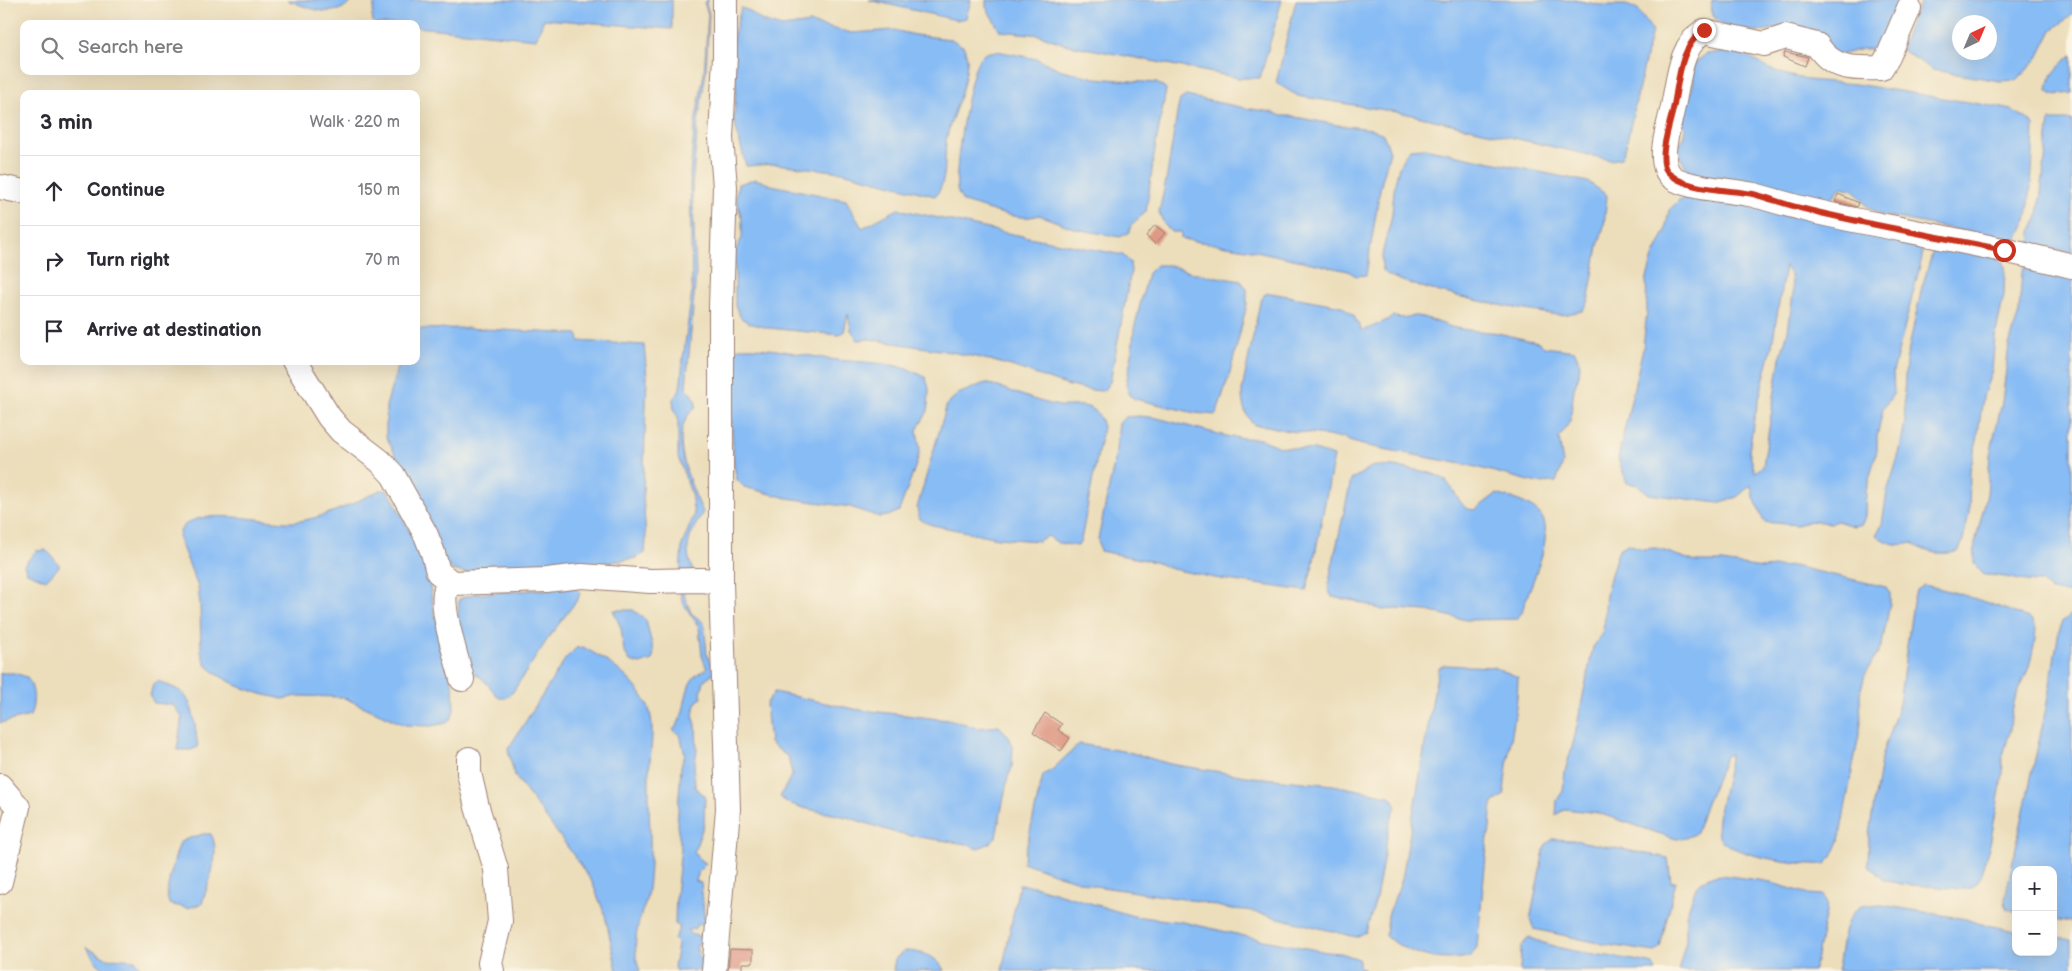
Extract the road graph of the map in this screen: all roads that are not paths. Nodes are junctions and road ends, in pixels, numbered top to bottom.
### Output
1 (725, 0) edge
2 (1909, 8) dead end
3 (0, 187) edge
4 (20, 191) edge
5 (2072, 266) edge
6 (296, 365) edge
7 (711, 581) junction
8 (452, 583) junction
9 (462, 679) dead end
10 (469, 759) dead end
11 (0, 786) edge
12 (0, 882) edge
13 (492, 971) edge
14 (714, 971) edge

1 - 7 street
2 - 5 street
3 - 4 street
6 - 8 street
7 - 8 street
7 - 14 street
8 - 9 street
10 - 13 street
11 - 12 street

